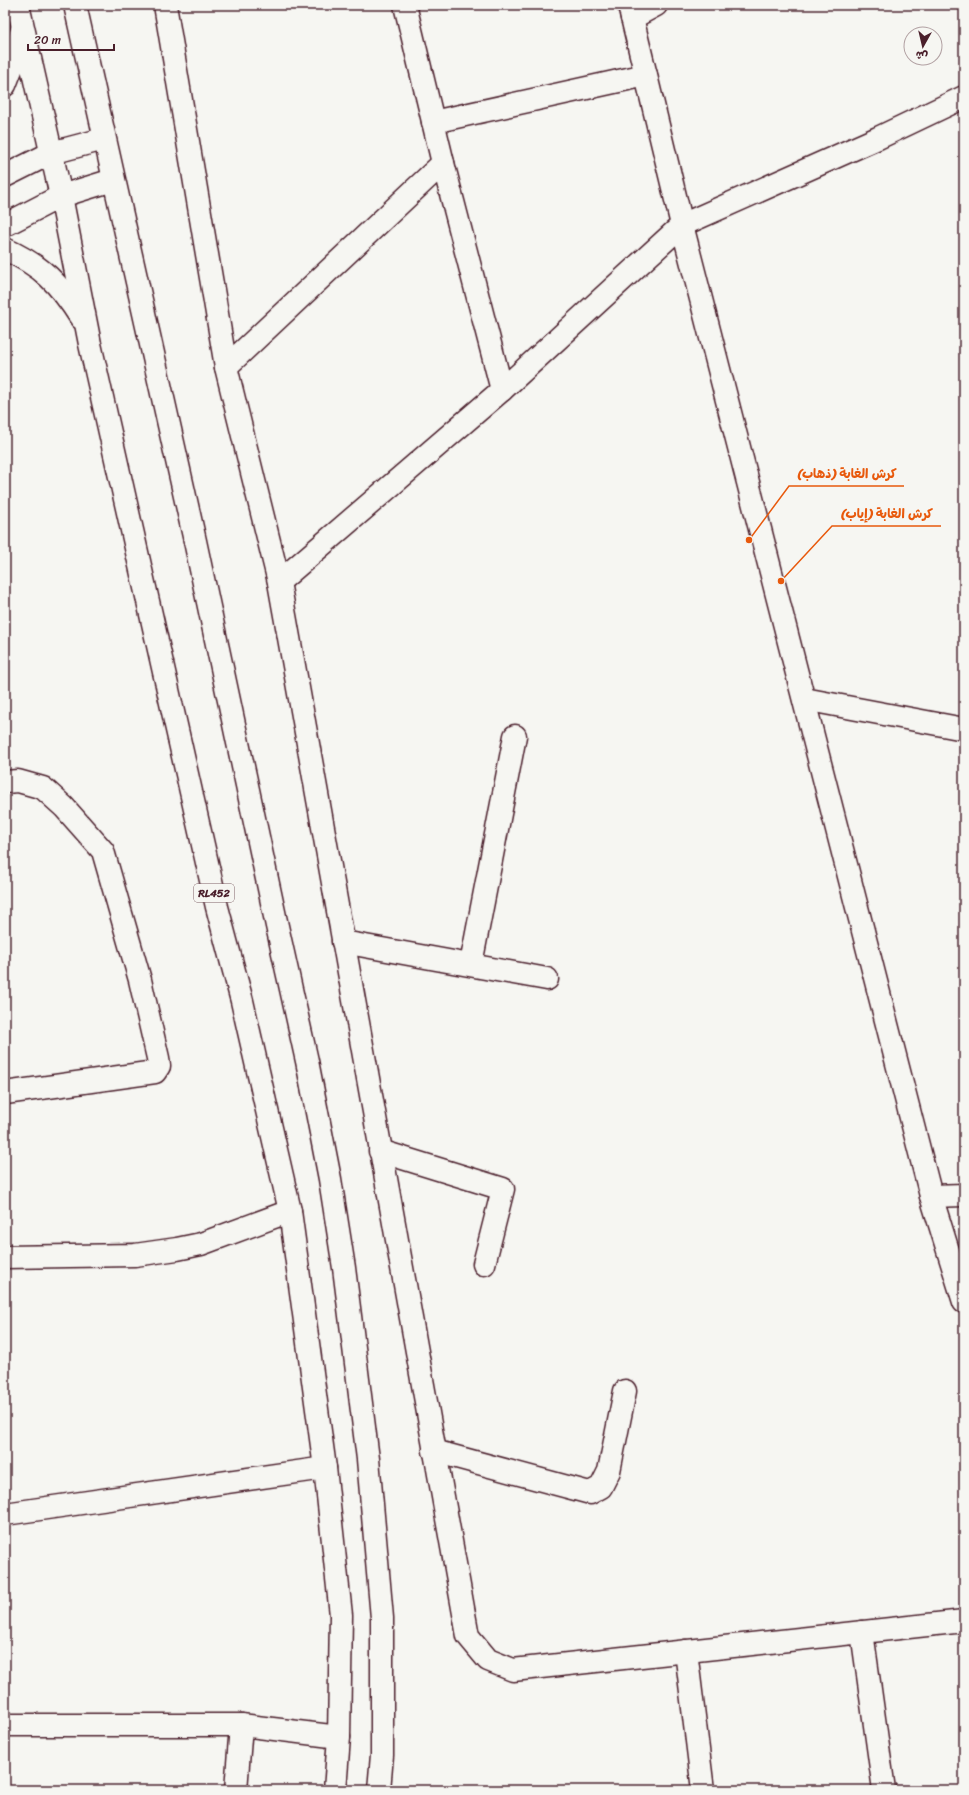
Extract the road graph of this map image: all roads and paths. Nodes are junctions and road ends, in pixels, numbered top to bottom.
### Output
1 (18, 5) edge
2 (75, 5) edge
3 (165, 5) edge
4 (405, 5) edge
5 (656, 5) edge
6 (630, 12) edge
7 (22, 26) junction
8 (646, 75) junction
9 (5, 85) edge
10 (964, 97) edge
11 (433, 122) junction
12 (104, 139) junction
13 (51, 153) junction
14 (443, 163) junction
15 (5, 176) edge
16 (113, 180) junction
17 (61, 196) junction
18 (682, 224) junction
19 (5, 225) edge
20 (5, 249) edge
21 (90, 344) junction
22 (226, 367) junction
23 (502, 390) junction
24 (279, 582) junction
25 (804, 699) junction
26 (964, 729) edge
27 (515, 736) dead end
28 (5, 782) edge
29 (343, 942) junction
30 (470, 964) junction
31 (547, 979) dead end
32 (5, 1093) edge
33 (380, 1150) junction
34 (964, 1195) edge
35 (931, 1196) junction
36 (290, 1211) junction
37 (5, 1257) edge
38 (484, 1264) dead end
39 (964, 1302) edge
40 (625, 1391) dead end
41 (434, 1451) junction
42 (325, 1468) junction
43 (5, 1514) edge
44 (964, 1620) edge
45 (862, 1632) junction
46 (686, 1651) junction
47 (5, 1725) edge
48 (241, 1725) junction
49 (339, 1737) junction
50 (236, 1790) edge
51 (335, 1790) edge
52 (379, 1790) edge
53 (703, 1790) edge
54 (884, 1790) edge

1 - 7 main road, RL452
2 - 12 main road
3 - 22 main road
4 - 11 main road
5 - 6 main road
6 - 8 main road
7 - 9 main road
7 - 13 main road, RL452
8 - 11 main road
8 - 18 main road
10 - 18 main road
11 - 14 main road
12 - 13 main road
12 - 16 main road
13 - 15 main road
13 - 17 main road, RL452
14 - 22 main road
14 - 23 main road
16 - 17 main road
16 - 52 main road
17 - 19 main road
17 - 21 main road, RL452
18 - 23 main road
18 - 25 main road
20 - 21 main road
21 - 36 main road, RL452
22 - 24 main road
23 - 24 main road
24 - 29 main road
25 - 26 main road
25 - 35 main road
27 - 30 main road
28 - 32 main road
29 - 30 main road
29 - 33 main road
30 - 31 main road
33 - 38 main road
33 - 41 main road
34 - 35 main road
35 - 39 main road
36 - 37 main road
36 - 42 main road, RL452
40 - 41 main road
41 - 46 main road
42 - 43 main road
42 - 49 main road, RL452
44 - 45 main road
45 - 46 main road
45 - 54 main road
46 - 53 main road
47 - 48 main road
48 - 49 main road
48 - 50 main road
49 - 51 main road, RL452

